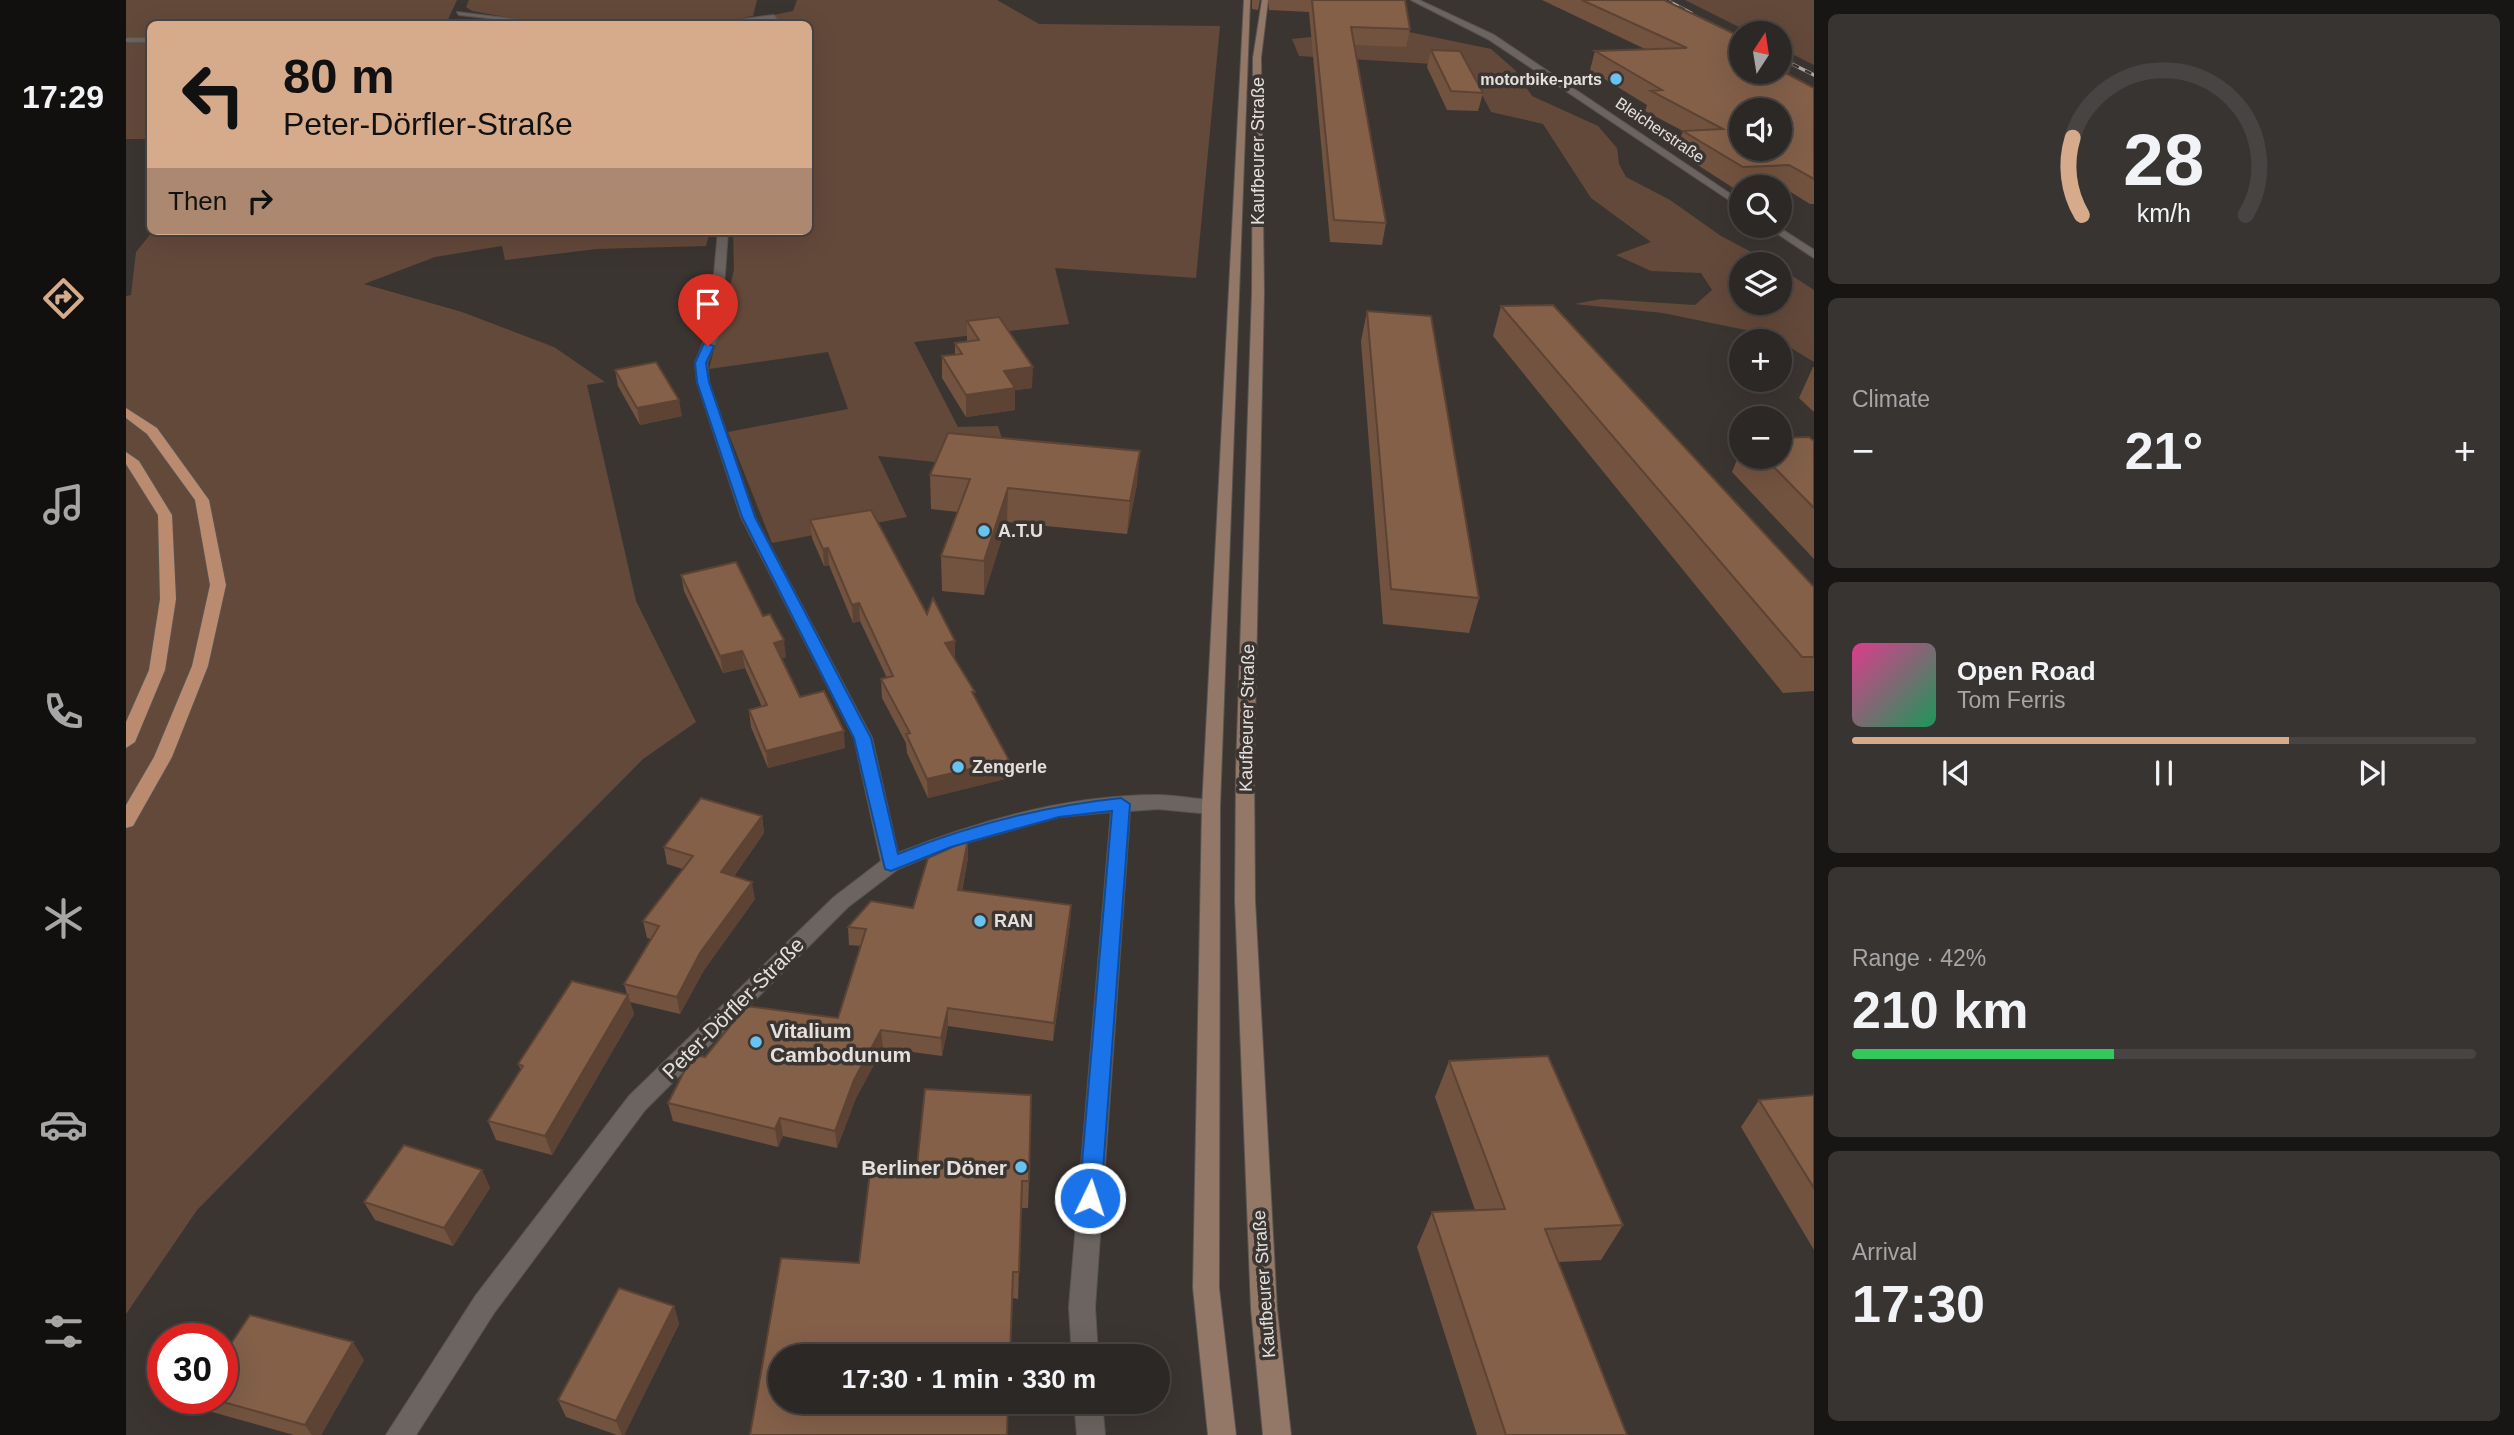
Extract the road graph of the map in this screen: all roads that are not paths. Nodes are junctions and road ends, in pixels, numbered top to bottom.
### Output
1 (1247, 0) edge
2 (1265, 0) edge
3 (1414, 0) edge
4 (463, 1) edge
5 (774, 17) dead end
6 (508, 21) edge
7 (744, 21) edge
8 (126, 40) edge
9 (147, 40) edge
10 (1729, 197) edge
11 (723, 235) edge
12 (1789, 238) edge
13 (1814, 255) edge
14 (126, 412) edge
15 (126, 456) edge
16 (126, 742) edge
17 (1121, 804) junction
18 (1211, 807) junction
19 (126, 821) edge
20 (891, 864) junction
21 (1084, 1344) edge
22 (1089, 1414) edge
23 (400, 1435) edge
24 (1091, 1435) edge
25 (1222, 1435) edge
26 (1277, 1435) edge

1 - 18 main road, Kaufbeurer Straße
2 - 26 main road, Kaufbeurer Straße
3 - 10 street, Bleicherstraße
4 - 6 street
5 - 7 street
8 - 9 street
11 - 20 street
12 - 13 street
14 - 19 main road
15 - 16 main road
17 - 18 street, Peter-Dörfler-Straße
17 - 20 street, Peter-Dörfler-Straße
17 - 21 street
18 - 25 main road, Kaufbeurer Straße
20 - 23 street, Peter-Dörfler-Straße
22 - 24 street

